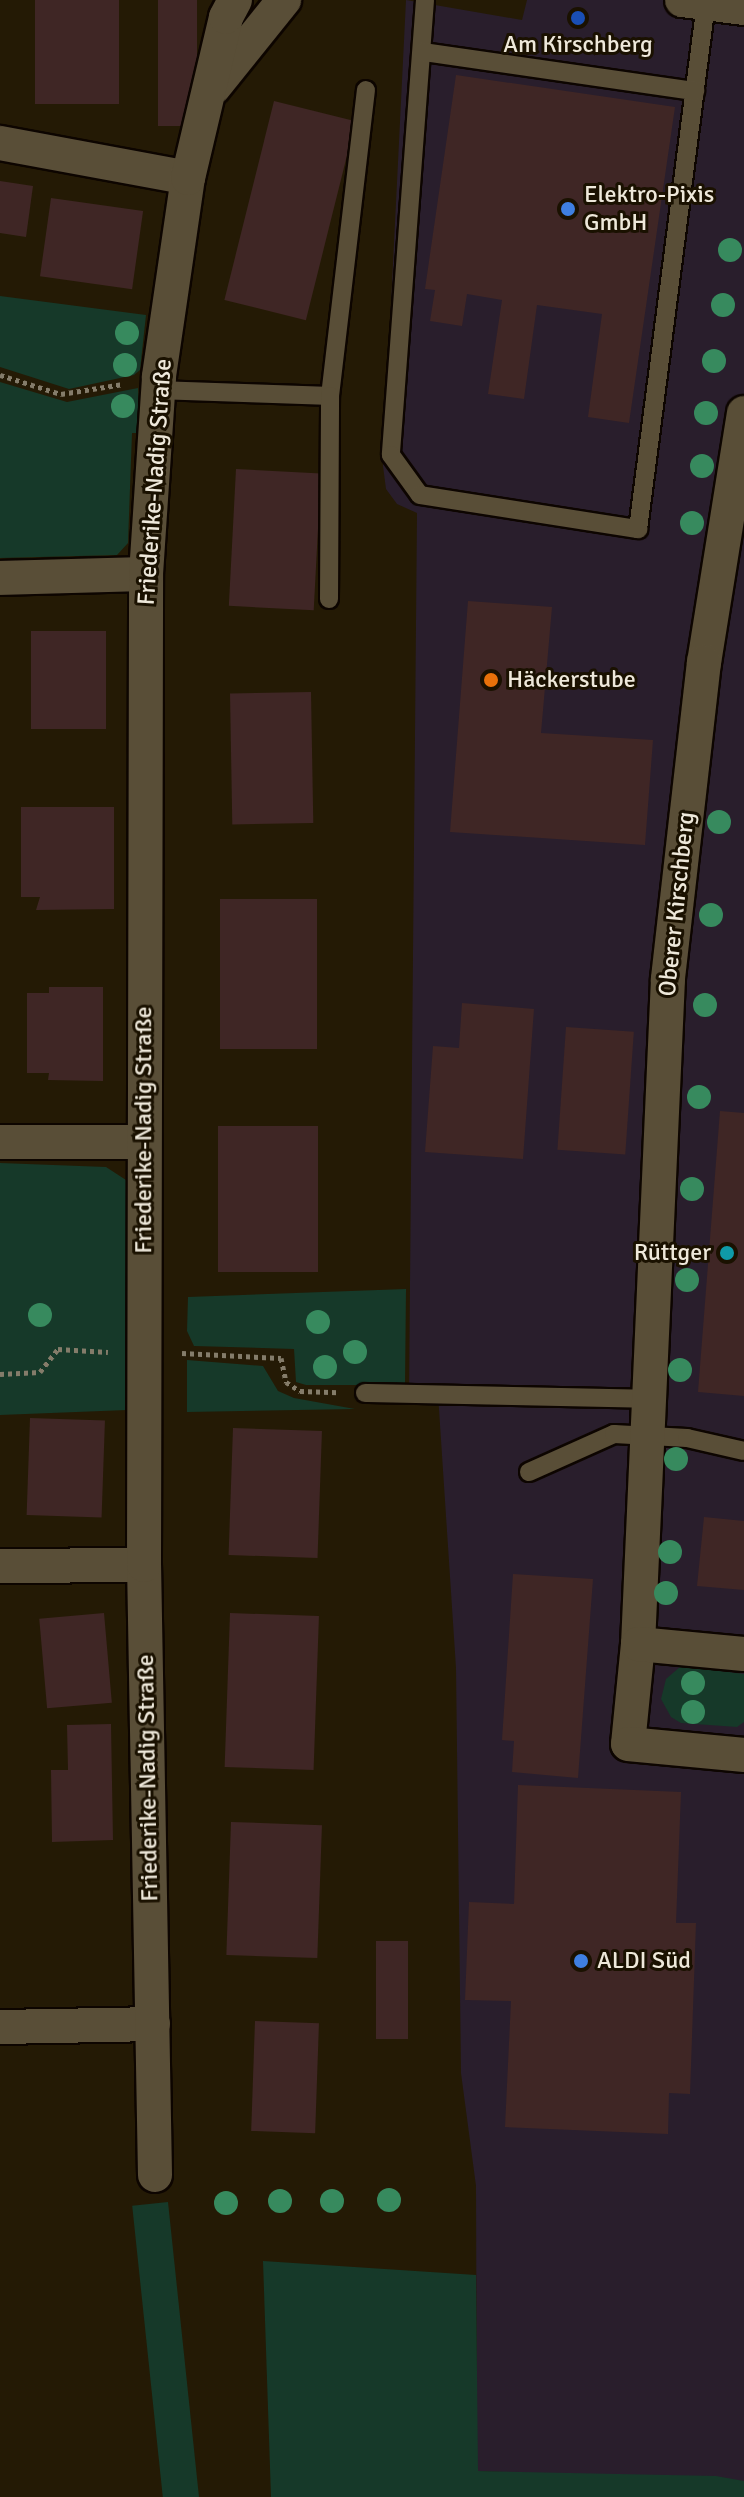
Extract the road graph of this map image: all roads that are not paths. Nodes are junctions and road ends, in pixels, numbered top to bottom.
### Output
1 (235, 0) edge
2 (284, 0) edge
3 (425, 0) edge
4 (694, 2) edge
5 (744, 8) edge
6 (423, 52) junction
7 (211, 90) junction
8 (366, 90) dead end
9 (695, 91) junction
10 (0, 143) edge
11 (188, 178) junction
12 (159, 383) junction
13 (330, 396) junction
14 (744, 413) edge
15 (146, 574) junction
16 (0, 578) edge
17 (329, 599) dead end
18 (0, 1142) edge
19 (142, 1142) junction
20 (365, 1393) dead end
21 (648, 1399) junction
22 (646, 1436) junction
23 (744, 1451) edge
24 (529, 1472) dead end
25 (144, 1565) junction
26 (0, 1566) edge
27 (638, 1644) junction
28 (744, 1654) edge
29 (744, 1755) edge
30 (153, 2024) junction
31 (0, 2027) edge
32 (155, 2175) dead end

1 - 7 street, Friederike-Nadig Straße
2 - 7 street, Friederike-Nadig Straße
3 - 6 lane
4 - 5 street
4 - 9 lane
6 - 9 lane
6 - 9 lane
7 - 11 street, Friederike-Nadig Straße
8 - 13 lane
10 - 11 street
11 - 12 street, Friederike-Nadig Straße
12 - 13 lane
12 - 15 street, Friederike-Nadig Straße
13 - 17 lane
14 - 21 street, Oberer Kirschberg
15 - 16 street
15 - 19 street, Friederike-Nadig Straße
18 - 19 street
19 - 25 street, Friederike-Nadig Straße
20 - 21 lane
21 - 22 street, Oberer Kirschberg
22 - 23 lane
22 - 24 lane
22 - 27 street, Oberer Kirschberg
25 - 26 street
25 - 30 street, Friederike-Nadig Straße
27 - 28 street
27 - 29 street, Oberer Kirschberg
30 - 31 street
30 - 32 street, Friederike-Nadig Straße

